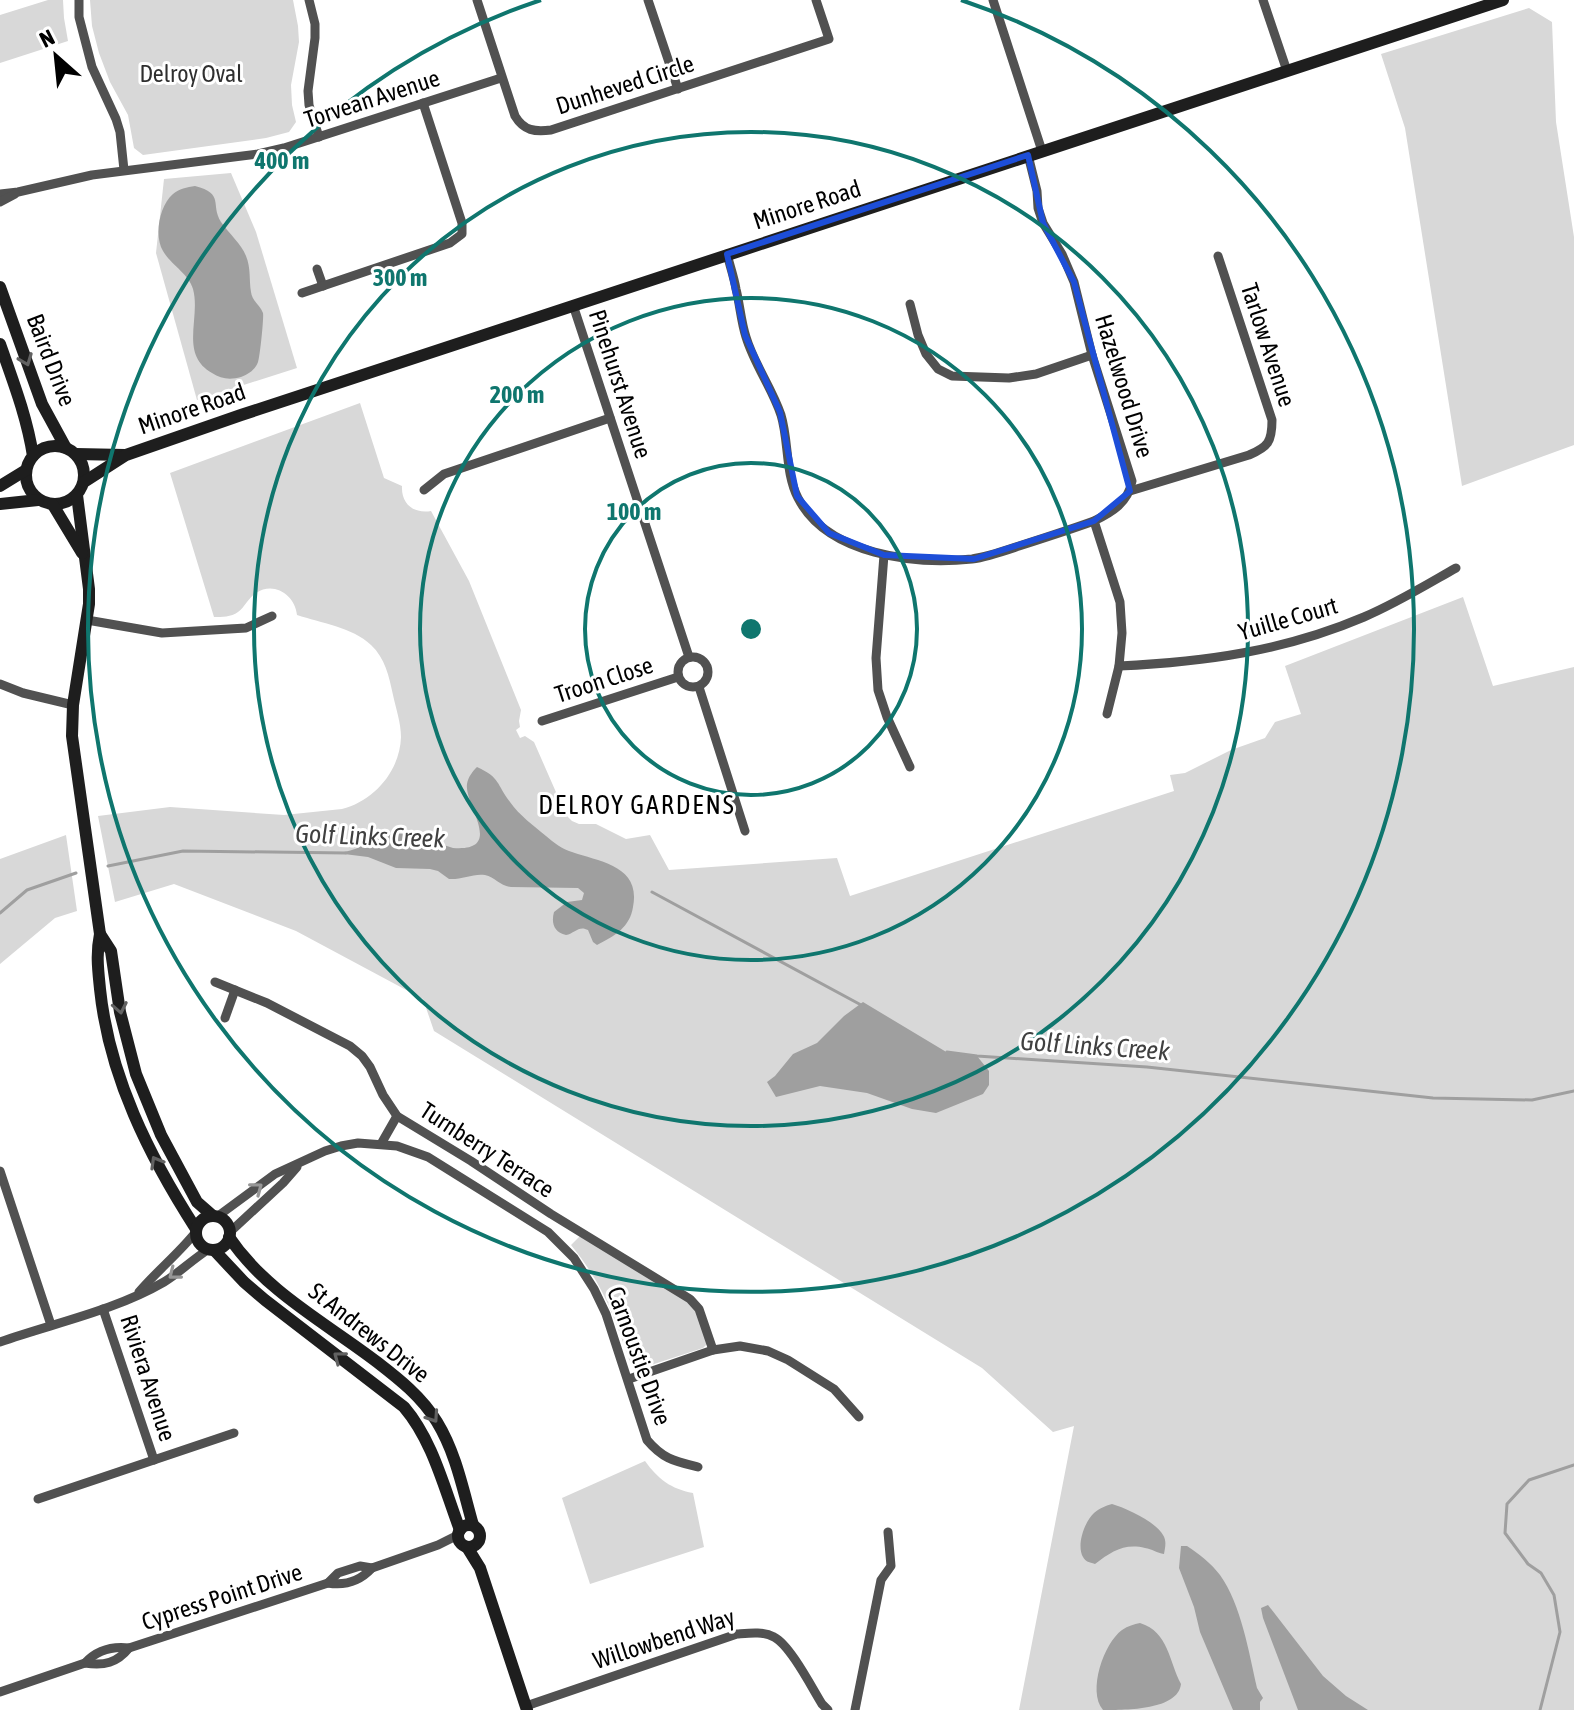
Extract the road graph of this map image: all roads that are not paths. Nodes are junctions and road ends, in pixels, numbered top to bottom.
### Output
1 (79, 0) edge
2 (309, 0) edge
3 (477, 0) edge
4 (648, 0) edge
5 (816, 0) edge
6 (993, 0) edge
7 (1263, 0) edge
8 (1503, 0) edge
9 (1287, 71) junction
10 (501, 78) junction
11 (678, 89) junction
12 (423, 103) junction
13 (319, 137) junction
14 (1042, 151) junction
15 (1028, 155) junction
16 (124, 170) junction
17 (18, 192) junction
18 (0, 194) edge
19 (0, 202) edge
20 (727, 254) junction
21 (1218, 256) dead end
22 (317, 269) dead end
23 (323, 286) junction
24 (0, 287) edge
25 (302, 293) dead end
26 (910, 304) dead end
27 (573, 305) junction
28 (0, 344) edge
29 (1092, 355) junction
30 (610, 418) junction
31 (71, 451) junction
32 (126, 455) junction
33 (33, 456) junction
34 (26, 470) junction
35 (84, 482) junction
36 (0, 486) edge
37 (424, 490) dead end
38 (1130, 491) junction
39 (77, 495) junction
40 (38, 500) junction
41 (0, 504) edge
42 (53, 505) junction
43 (1094, 521) junction
44 (84, 555) junction
45 (884, 555) junction
46 (1456, 568) dead end
47 (272, 616) dead end
48 (87, 620) junction
49 (689, 657) junction
50 (1119, 666) junction
51 (678, 677) junction
52 (0, 684) edge
53 (699, 687) junction
54 (73, 705) junction
55 (1107, 714) dead end
56 (542, 721) dead end
57 (910, 767) dead end
58 (745, 831) dead end
59 (100, 934) junction
60 (215, 982) dead end
61 (235, 990) junction
62 (225, 1018) dead end
63 (397, 1116) junction
64 (381, 1144) junction
65 (299, 1164) junction
66 (0, 1171) edge
67 (215, 1216) junction
68 (196, 1231) junction
69 (229, 1234) junction
70 (212, 1249) junction
71 (137, 1294) junction
72 (103, 1309) junction
73 (51, 1325) junction
74 (0, 1342) edge
75 (713, 1350) junction
76 (629, 1379) junction
77 (859, 1417) dead end
78 (234, 1433) dead end
79 (154, 1460) junction
80 (698, 1467) dead end
81 (38, 1499) dead end
82 (473, 1525) junction
83 (888, 1532) dead end
84 (464, 1539) junction
85 (0, 1692) edge
86 (527, 1708) edge
87 (828, 1710) edge
88 (855, 1710) edge

1 - 16 street
2 - 13 street
3 - 10 street, Dunheved Circle
4 - 11 street
5 - 11 street, Dunheved Circle
6 - 14 street
7 - 9 street
8 - 9 street, Minore Road
9 - 14 street, Minore Road
10 - 11 street, Dunheved Circle
10 - 12 street, Torvean Avenue
12 - 13 street, Torvean Avenue
12 - 23 street
13 - 16 street, Torvean Avenue
14 - 15 street, Minore Road
15 - 20 street, Minore Road
15 - 29 street, Hazelwood Drive
16 - 17 street, Torvean Avenue
17 - 18 street, Torvean Avenue
17 - 19 street, Torvean Avenue
20 - 27 street, Minore Road
20 - 45 street, Hazelwood Drive
21 - 38 street, Tarlow Avenue
22 - 23 street
23 - 25 street
24 -> 31 street, Baird Drive
26 - 29 street
27 - 30 street, Pinehurst Avenue
27 - 32 street, Minore Road
28 - 33 street, Baird Drive
29 - 38 street, Hazelwood Drive
30 - 37 street
30 - 49 street, Pinehurst Avenue
31 - 32 street, Minore Road
31 - 33 street
31 - 35 street
32 - 35 street, Minore Road
33 - 34 street
34 - 36 street
34 - 40 street
35 - 39 street
38 - 43 street, Hazelwood Drive
39 - 42 street
39 - 44 street
40 - 41 street
40 - 42 street
42 - 44 street
43 - 45 street, Hazelwood Drive
43 - 50 street
44 - 48 street
45 - 57 street
46 - 50 street, Yuille Court
47 - 48 street
48 - 54 street
49 - 51 street
49 - 53 street
50 - 55 street
51 - 53 street
51 - 56 street, Troon Close
52 - 54 street
53 - 58 street
54 - 59 street
59 -> 67 street
68 -> 59 street
60 - 61 street, Turnberry Terrace
61 - 62 street
61 - 63 street, Turnberry Terrace
63 - 64 street
63 - 75 street, Turnberry Terrace
64 - 65 street, Carnoustie Drive
64 - 76 street, Carnoustie Drive
67 -> 65 street, Carnoustie Drive
65 - 69 street, Carnoustie Drive
66 - 73 street
67 - 68 street
67 - 69 street
68 - 70 street
68 - 71 street
69 - 70 street
69 -> 82 street, St Andrews Drive
70 -> 71 street
84 -> 70 street, St Andrews Drive
71 - 72 street
72 - 73 street
72 - 79 street, Riviera Avenue
73 - 74 street
75 - 76 street
75 - 77 street
76 - 80 street, Carnoustie Drive
78 - 79 street, Riviera Avenue
79 - 81 street, Riviera Avenue
82 - 84 street
82 - 84 street, St Andrews Drive
83 - 88 street
84 - 85 street, Cypress Point Drive
84 - 86 street
86 - 87 street, Willowbend Way

